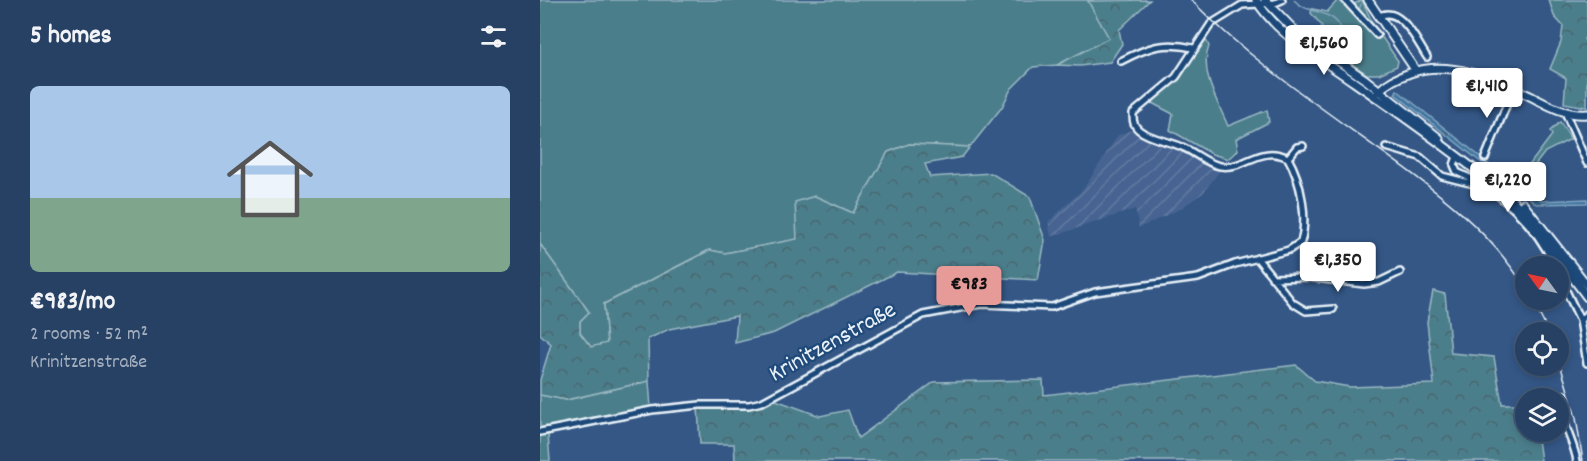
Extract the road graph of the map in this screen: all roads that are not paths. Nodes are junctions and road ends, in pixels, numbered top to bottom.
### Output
1 (1282, 0) edge
2 (1345, 0) edge
3 (1369, 0) edge
4 (1256, 1) edge
5 (1267, 2) edge
6 (1378, 17) junction
7 (1377, 35) dead end
8 (1194, 48) junction
9 (1427, 57) dead end
10 (1121, 61) dead end
11 (1416, 71) junction
12 (1513, 89) junction
13 (1377, 94) junction
14 (1565, 112) junction
15 (1586, 114) edge
16 (1572, 128) junction
17 (1303, 146) dead end
18 (1386, 147) dead end
19 (1457, 157) junction
20 (1288, 158) junction
21 (1485, 158) dead end
22 (1587, 163) edge
23 (1490, 188) junction
24 (1548, 256) edge
25 (1257, 258) junction
26 (1400, 272) dead end
27 (1272, 278) junction
28 (1587, 285) edge
29 (1569, 296) edge
30 (1587, 297) edge
31 (1333, 309) dead end
32 (1587, 314) edge
33 (1580, 320) junction
34 (1587, 363) edge
35 (1569, 430) edge
36 (540, 432) edge
37 (1578, 461) edge

1 - 5 street
2 - 7 street
3 - 6 main road
4 - 5 street
4 - 8 street
4 - 13 main road
5 - 13 main road
6 - 9 street
6 - 11 main road
8 - 10 street
8 - 20 street
11 - 12 main road
11 - 13 main road
12 - 14 main road
12 - 21 street
13 - 19 main road
13 - 28 main road
14 - 15 main road
14 - 16 street
15 - 16 street
16 - 22 street
17 - 20 street
18 - 23 street
19 - 23 street
19 - 30 main road
20 - 25 street, Krinitzenstraße
23 - 24 street
25 - 27 street
25 - 36 street, Krinitzenstraße
26 - 27 street
27 - 31 street
29 - 33 street
32 - 33 street
33 - 34 street
35 - 37 street

